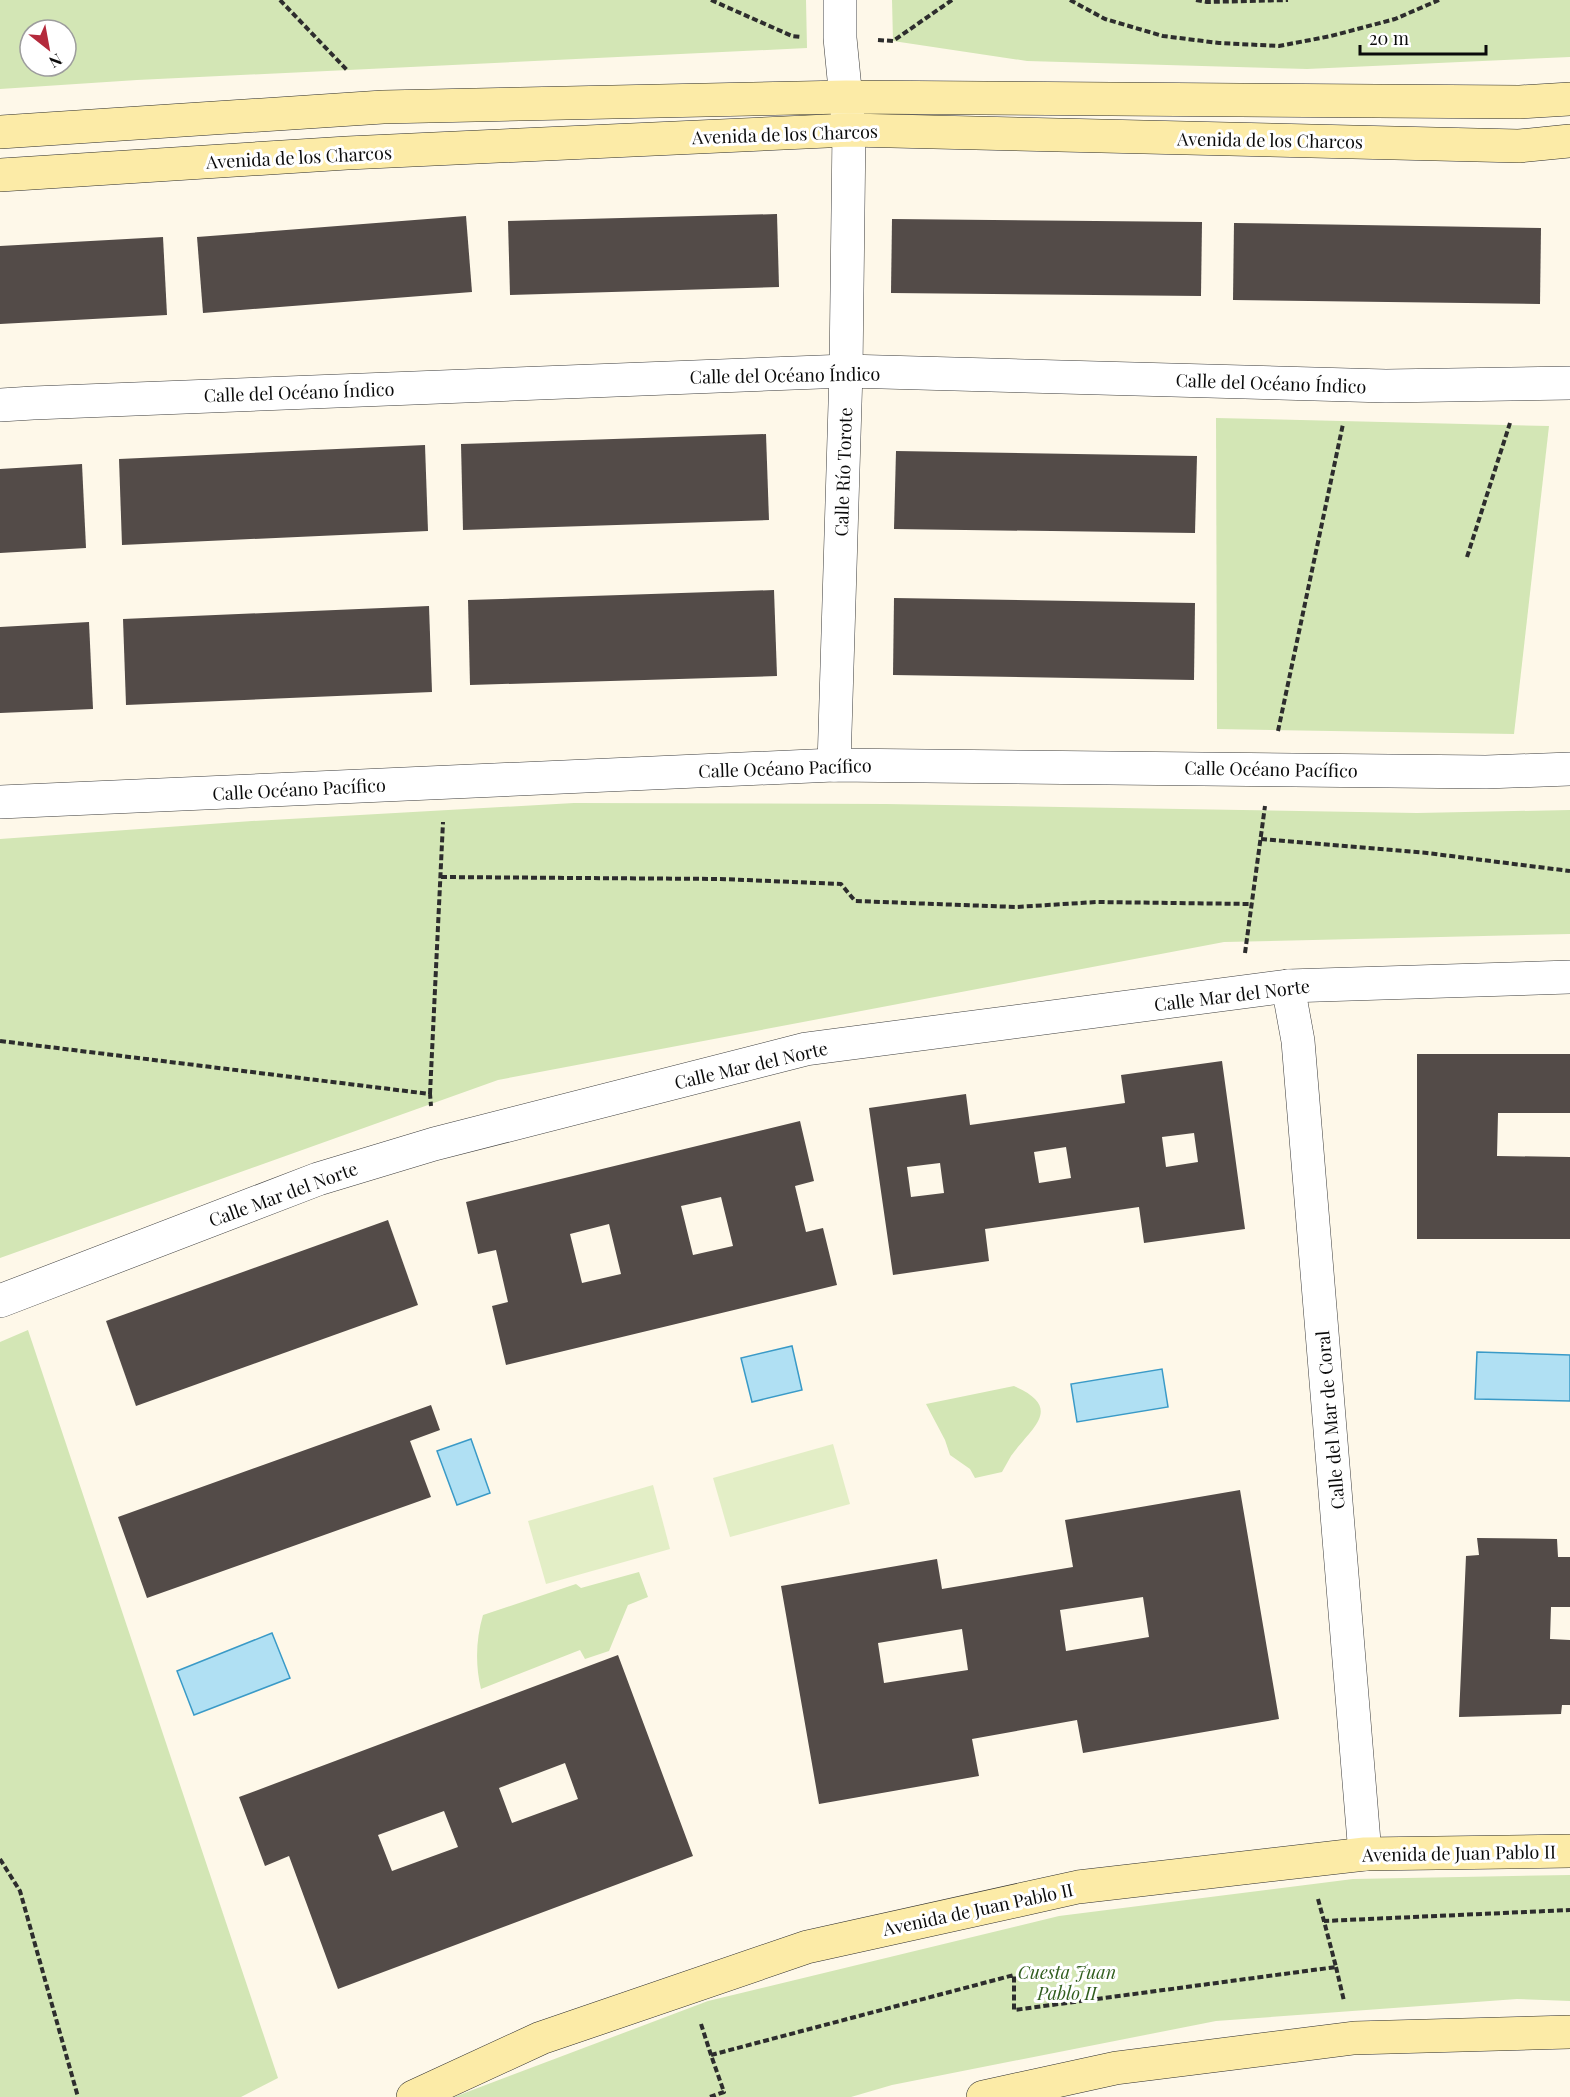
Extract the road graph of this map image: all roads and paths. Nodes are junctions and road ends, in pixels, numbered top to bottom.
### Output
1 (280, 0) edge
2 (840, 0) edge
3 (1070, 0) edge
4 (1196, 0) edge
5 (1288, 0) edge
6 (1439, 0) edge
7 (846, 98) junction
8 (1570, 99) edge
9 (383, 107) junction
10 (849, 130) junction
11 (0, 132) edge
12 (1570, 141) edge
13 (0, 175) edge
14 (846, 371) junction
15 (1523, 383) junction
16 (1570, 383) edge
17 (1351, 386) junction
18 (0, 405) edge
19 (1467, 557) dead end
20 (834, 765) junction
21 (1270, 769) junction
22 (1570, 769) edge
23 (445, 783) junction
24 (0, 802) edge
25 (1261, 839) junction
26 (1570, 871) edge
27 (441, 877) junction
28 (1252, 904) junction
29 (1570, 976) edge
30 (1288, 986) junction
31 (1239, 993) junction
32 (0, 1041) edge
33 (430, 1094) junction
34 (434, 1144) junction
35 (0, 1301) edge
36 (1570, 1851) edge
37 (1365, 1854) junction
38 (0, 1859) edge
39 (1570, 1910) edge
40 (699, 2015) dead end
41 (1570, 2032) edge
42 (711, 2055) junction
43 (724, 2094) edge
44 (78, 2097) edge
45 (413, 2097) edge
46 (710, 2097) edge
47 (983, 2097) edge

1 - 9 path
2 - 7 street, Calle Río Torote
3 - 6 path
4 - 5 path
7 - 8 street, Avenida de los Charcos
7 - 9 street, Avenida de los Charcos
7 - 10 street, Calle Río Torote
9 - 11 street, Avenida de los Charcos
10 - 12 street, Avenida de los Charcos
10 - 13 street, Avenida de los Charcos
10 - 14 street, Calle Río Torote
14 - 17 street, Calle del Océano Índico
14 - 18 street, Calle del Océano Índico
14 - 20 street, Calle Río Torote
15 - 16 street, Calle del Océano Índico
15 - 17 street, Calle del Océano Índico
15 - 19 path
17 - 21 path
20 - 21 street, Calle Océano Pacífico
20 - 23 street, Calle Océano Pacífico
21 - 22 street, Calle Océano Pacífico
21 - 25 path
23 - 24 street, Calle Océano Pacífico
23 - 27 path
25 - 26 path
25 - 28 path
27 - 28 path
27 - 33 path
28 - 31 path
29 - 30 street, Calle Mar del Norte
30 - 31 street, Calle Mar del Norte
30 - 37 street, Calle del Mar de Coral
31 - 34 street, Calle Mar del Norte
32 - 33 path
33 - 34 path
34 - 35 street, Calle Mar del Norte
36 - 37 street, Avenida de Juan Pablo II
37 - 45 street, Avenida de Juan Pablo II
38 - 44 path
39 - 42 path
40 - 42 path
41 - 47 street
42 - 43 path
43 - 46 path

